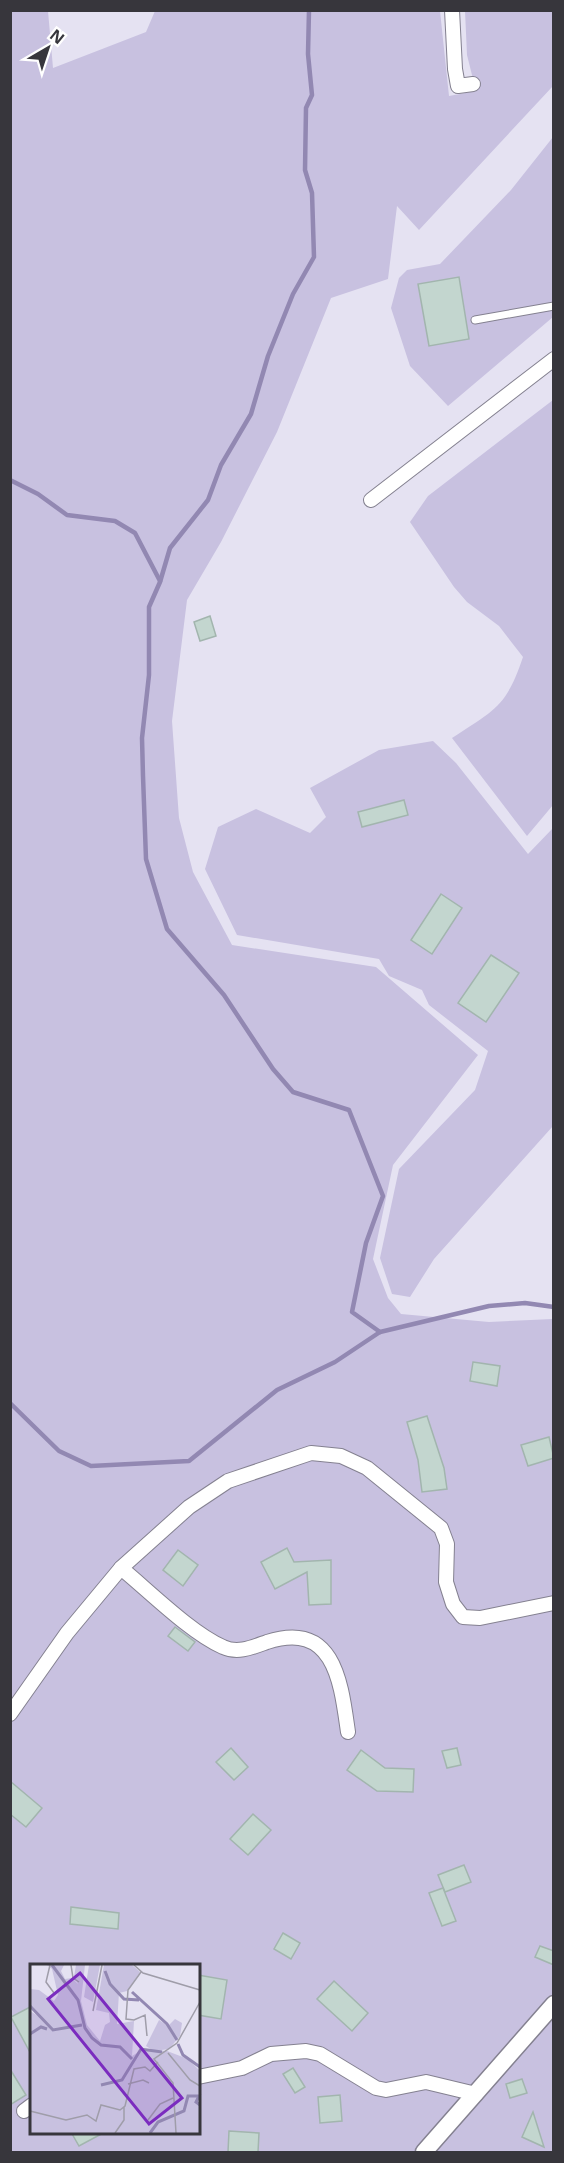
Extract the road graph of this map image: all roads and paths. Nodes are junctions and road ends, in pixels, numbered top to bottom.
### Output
1 (452, 10) edge
2 (472, 84) dead end
3 (554, 306) edge
4 (475, 320) dead end
5 (554, 359) edge
6 (371, 500) dead end
7 (121, 1568) junction
8 (554, 1603) edge
9 (10, 1714) edge
10 (348, 1732) dead end
11 (554, 2004) edge
12 (200, 2077) edge
13 (476, 2094) junction
14 (424, 2152) edge

1 - 2 street
3 - 4 lane
5 - 6 street
7 - 8 street
7 - 9 street
7 - 10 street
11 - 13 street
12 - 13 street
13 - 14 street

